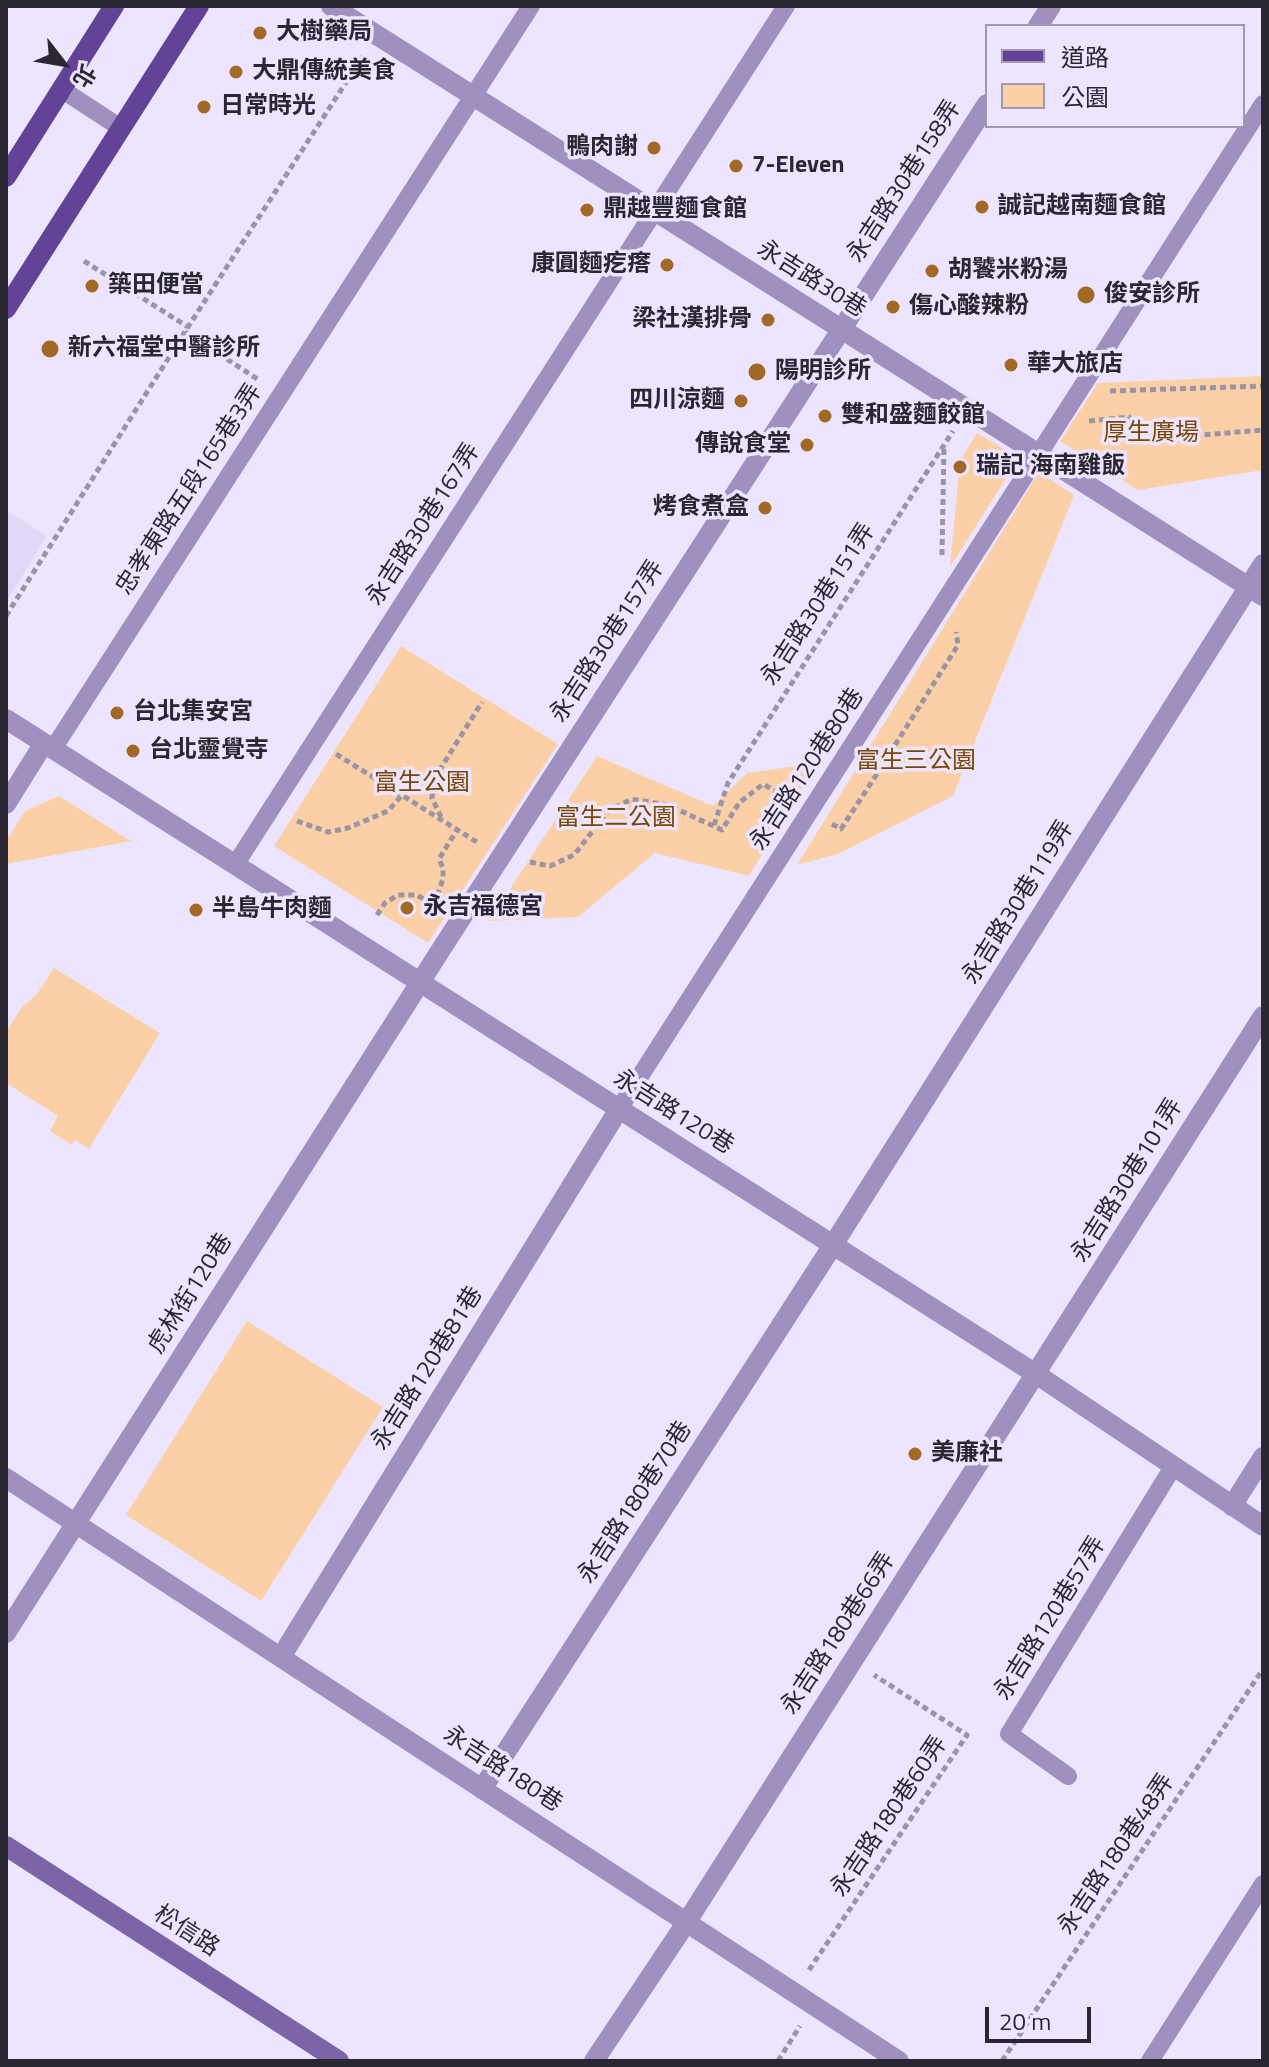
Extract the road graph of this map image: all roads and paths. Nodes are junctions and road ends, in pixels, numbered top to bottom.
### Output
1 (114, 6) edge
2 (199, 6) edge
3 (331, 6) edge
4 (531, 6) edge
5 (786, 6) edge
6 (1051, 6) edge
7 (1039, 24) edge
8 (376, 35) junction
9 (61, 89) junction
10 (474, 96) junction
11 (1263, 104) edge
12 (985, 107) edge
13 (121, 128) junction
14 (6, 177) edge
15 (654, 211) junction
16 (84, 261) dead end
17 (6, 309) edge
18 (186, 329) junction
19 (839, 329) junction
20 (1263, 386) edge
21 (1102, 391) dead end
22 (280, 393) junction
23 (966, 410) junction
24 (1088, 412) dead end
25 (1263, 430) edge
26 (944, 444) junction
27 (1038, 455) junction
28 (1263, 564) edge
29 (1256, 592) edge
30 (941, 607) junction
31 (6, 616) edge
32 (482, 702) dead end
33 (6, 719) edge
34 (48, 746) junction
35 (434, 779) junction
36 (6, 804) edge
37 (297, 821) dead end
38 (443, 821) dead end
39 (714, 825) dead end
40 (457, 830) dead end
41 (235, 865) junction
42 (434, 906) junction
43 (441, 911) dead end
44 (377, 915) dead end
45 (421, 983) junction
46 (1263, 1016) edge
47 (619, 1109) junction
48 (833, 1245) junction
49 (1036, 1374) junction
50 (1263, 1457) edge
51 (1173, 1467) junction
52 (6, 1478) edge
53 (1232, 1506) junction
54 (77, 1523) junction
55 (1263, 1526) edge
56 (6, 1633) edge
57 (281, 1657) junction
58 (853, 1661) junction
59 (1263, 1669) edge
60 (1068, 1776) dead end
61 (482, 1789) junction
62 (6, 1846) edge
63 (1259, 1891) edge
64 (686, 1923) junction
65 (794, 1992) junction
66 (814, 2006) junction
67 (339, 2061) edge
68 (594, 2061) edge
69 (778, 2061) edge
70 (899, 2061) edge
71 (1002, 2061) edge
72 (1150, 2061) edge

1 - 9 main road
2 - 13 main road
3 - 8 street, 永吉路30巷
4 - 10 lane, 忠孝東路五段165巷3弄
5 - 15 lane, 永吉路30巷167弄
6 - 7 street
8 - 10 street, 永吉路30巷
8 - 18 path
9 - 13 lane
9 - 14 main road
10 - 15 street, 永吉路30巷
10 - 22 lane, 忠孝東路五段165巷3弄
11 - 27 lane, 永吉路120巷80巷
12 - 19 street, 永吉路30巷158弄
13 - 17 main road
15 - 19 street, 永吉路30巷
15 - 41 lane, 永吉路30巷167弄
16 - 18 path
18 - 22 path
18 - 31 path
19 - 23 street, 永吉路30巷
19 - 45 street, 永吉路30巷157弄
20 - 21 path
22 - 34 lane, 忠孝東路五段165巷3弄
23 - 26 path, 永吉路30巷151弄
23 - 27 street, 永吉路30巷
24 - 25 path
26 - 30 path
26 - 39 path, 永吉路30巷151弄
27 - 29 street, 永吉路30巷
27 - 30 lane, 永吉路120巷80巷
28 - 29 street, 永吉路30巷119弄
29 - 48 street, 永吉路30巷119弄
30 - 47 lane, 永吉路120巷80巷
32 - 35 path
33 - 34 street, 永吉路120巷
34 - 36 street
34 - 41 street, 永吉路120巷
35 - 37 path
35 - 38 path
40 - 42 path
41 - 45 street, 永吉路120巷
42 - 43 path
42 - 44 path
45 - 47 street, 永吉路120巷
45 - 54 street, 虎林街120巷
46 - 49 street, 永吉路30巷101弄
47 - 48 street, 永吉路120巷
47 - 57 street, 永吉路120巷81巷
48 - 49 street, 永吉路120巷
48 - 61 street, 永吉路180巷70巷
49 - 51 street, 永吉路120巷
49 - 58 street, 永吉路180巷66弄
50 - 53 street
51 - 53 street, 永吉路120巷
51 - 60 lane, 永吉路120巷57弄
52 - 54 street, 永吉路180巷
53 - 55 street, 永吉路120巷
54 - 56 street, 虎林街120巷
54 - 57 street, 永吉路180巷
57 - 61 street, 永吉路180巷
58 - 64 street, 永吉路180巷66弄
58 - 65 path, 永吉路180巷60弄
59 - 71 path, 永吉路180巷48弄
61 - 64 street, 永吉路180巷
62 - 67 street, 松信路
63 - 72 lane
64 - 65 street, 永吉路180巷
64 - 68 street, 永吉路180巷66弄
65 - 66 street, 永吉路180巷
66 - 69 path
66 - 70 street, 永吉路180巷

